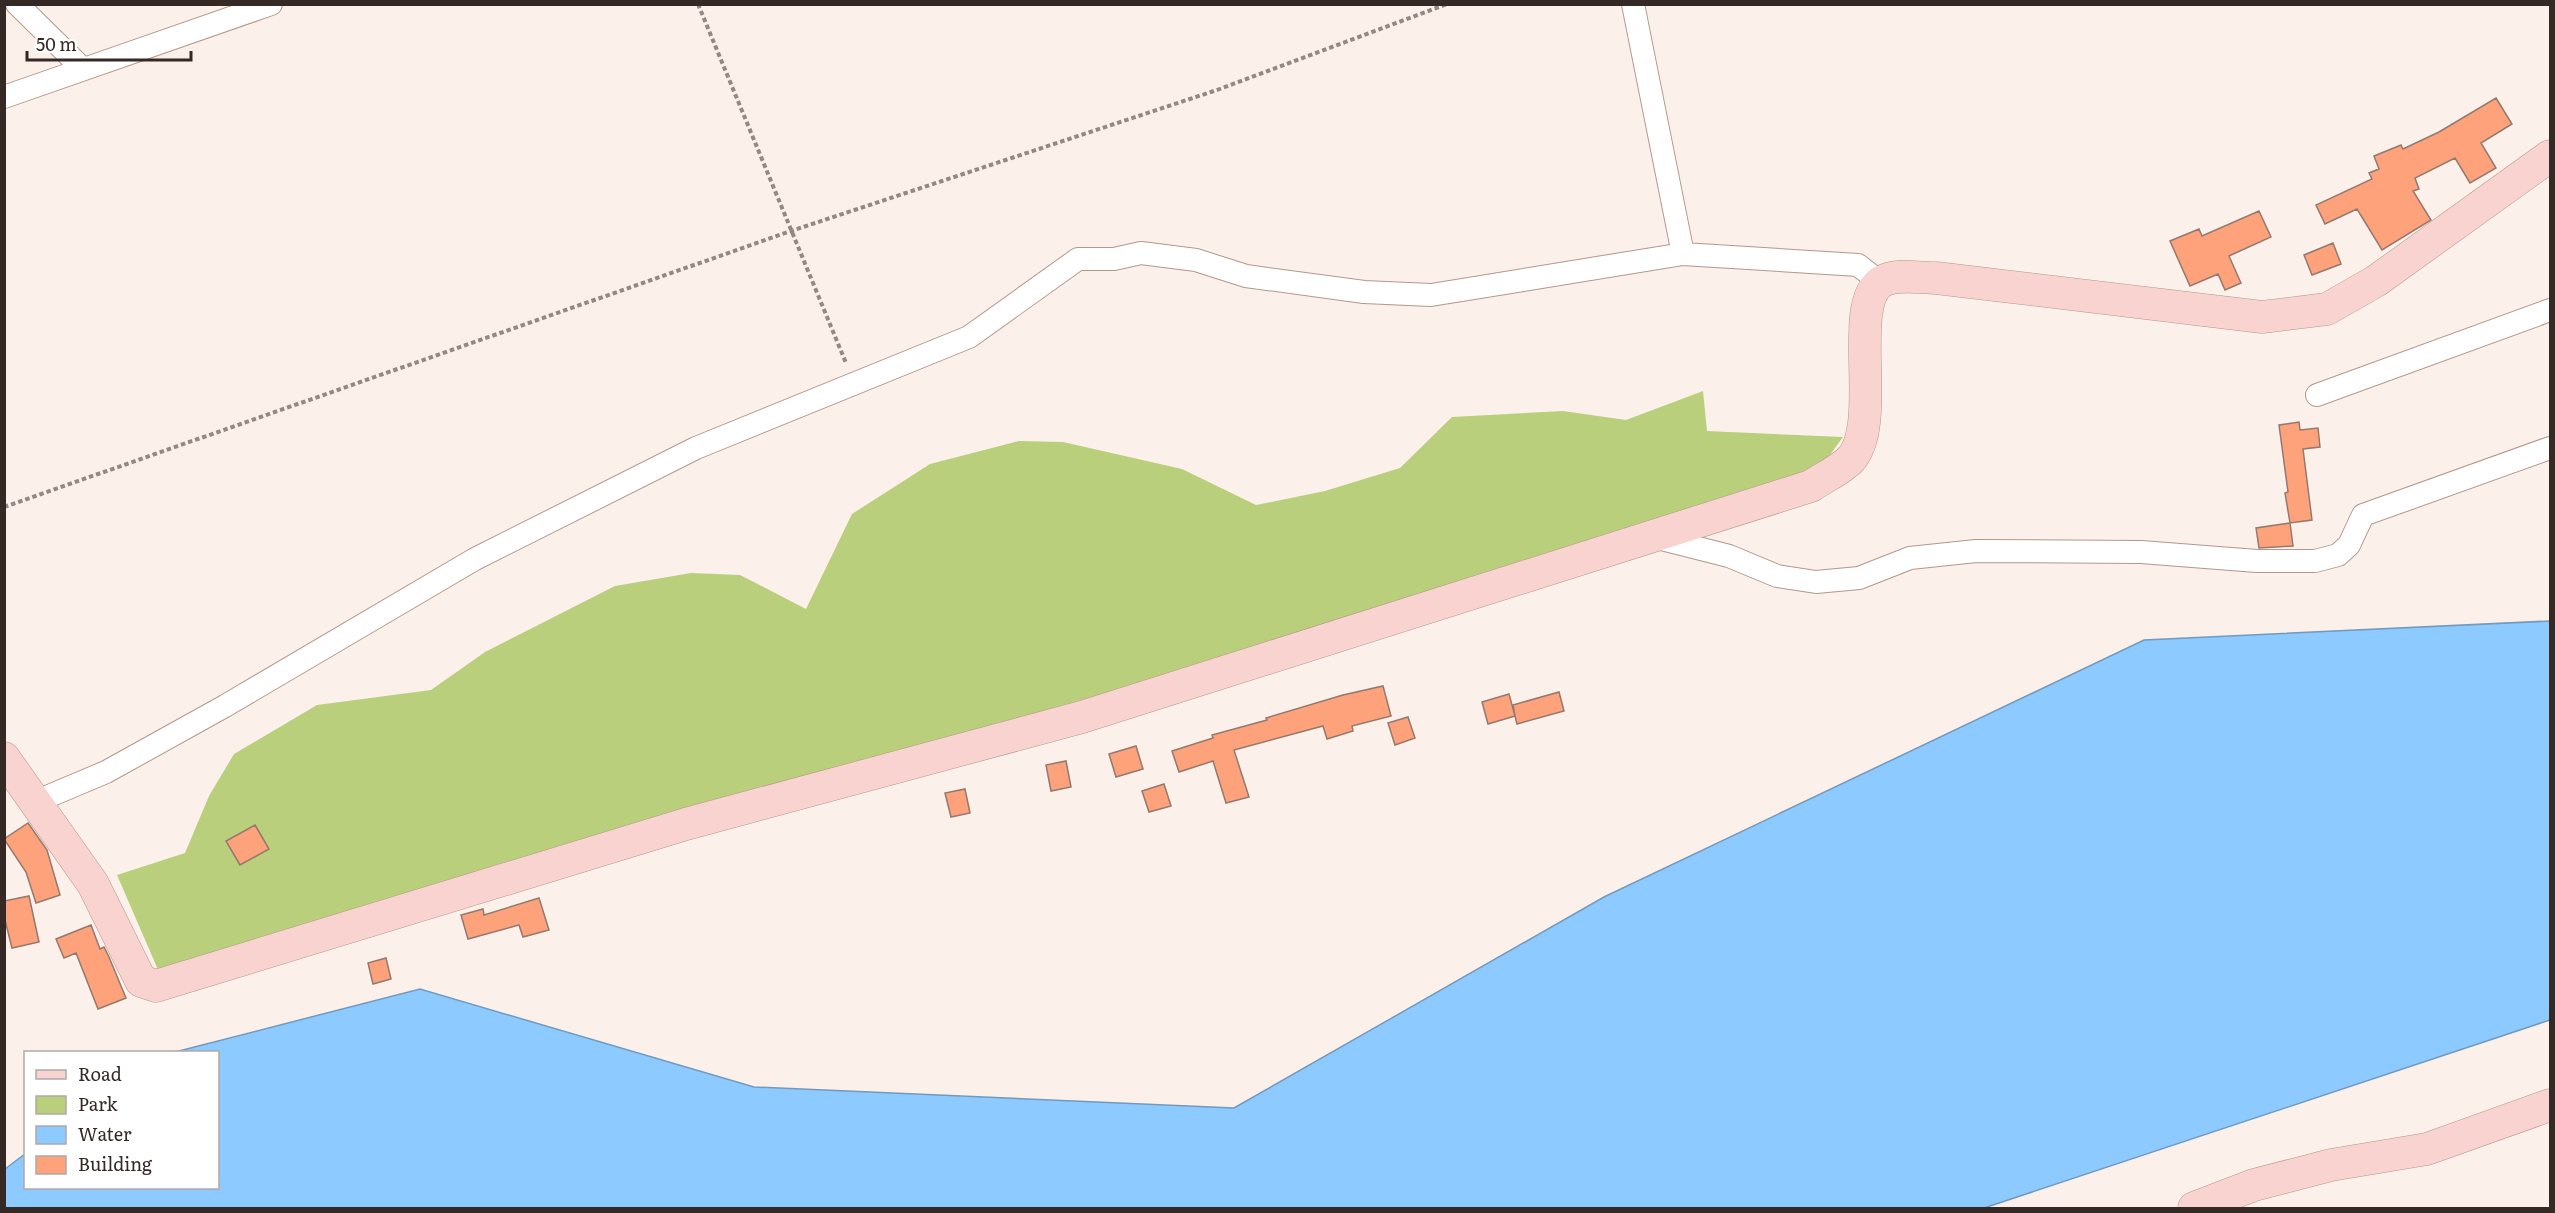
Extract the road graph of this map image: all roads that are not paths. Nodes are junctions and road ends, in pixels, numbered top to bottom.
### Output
1 (17, 4) edge
2 (271, 4) edge
3 (1633, 4) edge
4 (83, 69) junction
5 (4, 97) edge
6 (2550, 156) edge
7 (1683, 254) junction
8 (1881, 283) junction
9 (2550, 310) edge
10 (2317, 395) dead end
11 (2550, 448) edge
12 (1653, 537) junction
13 (4, 758) edge
14 (34, 802) junction
15 (2550, 1106) edge
16 (2193, 1209) edge

1 - 4 street
2 - 4 street
3 - 7 street
4 - 5 street
6 - 8 main road
7 - 8 street
7 - 14 street
8 - 12 main road
9 - 10 street
11 - 12 street
12 - 14 main road
13 - 14 main road
15 - 16 main road

